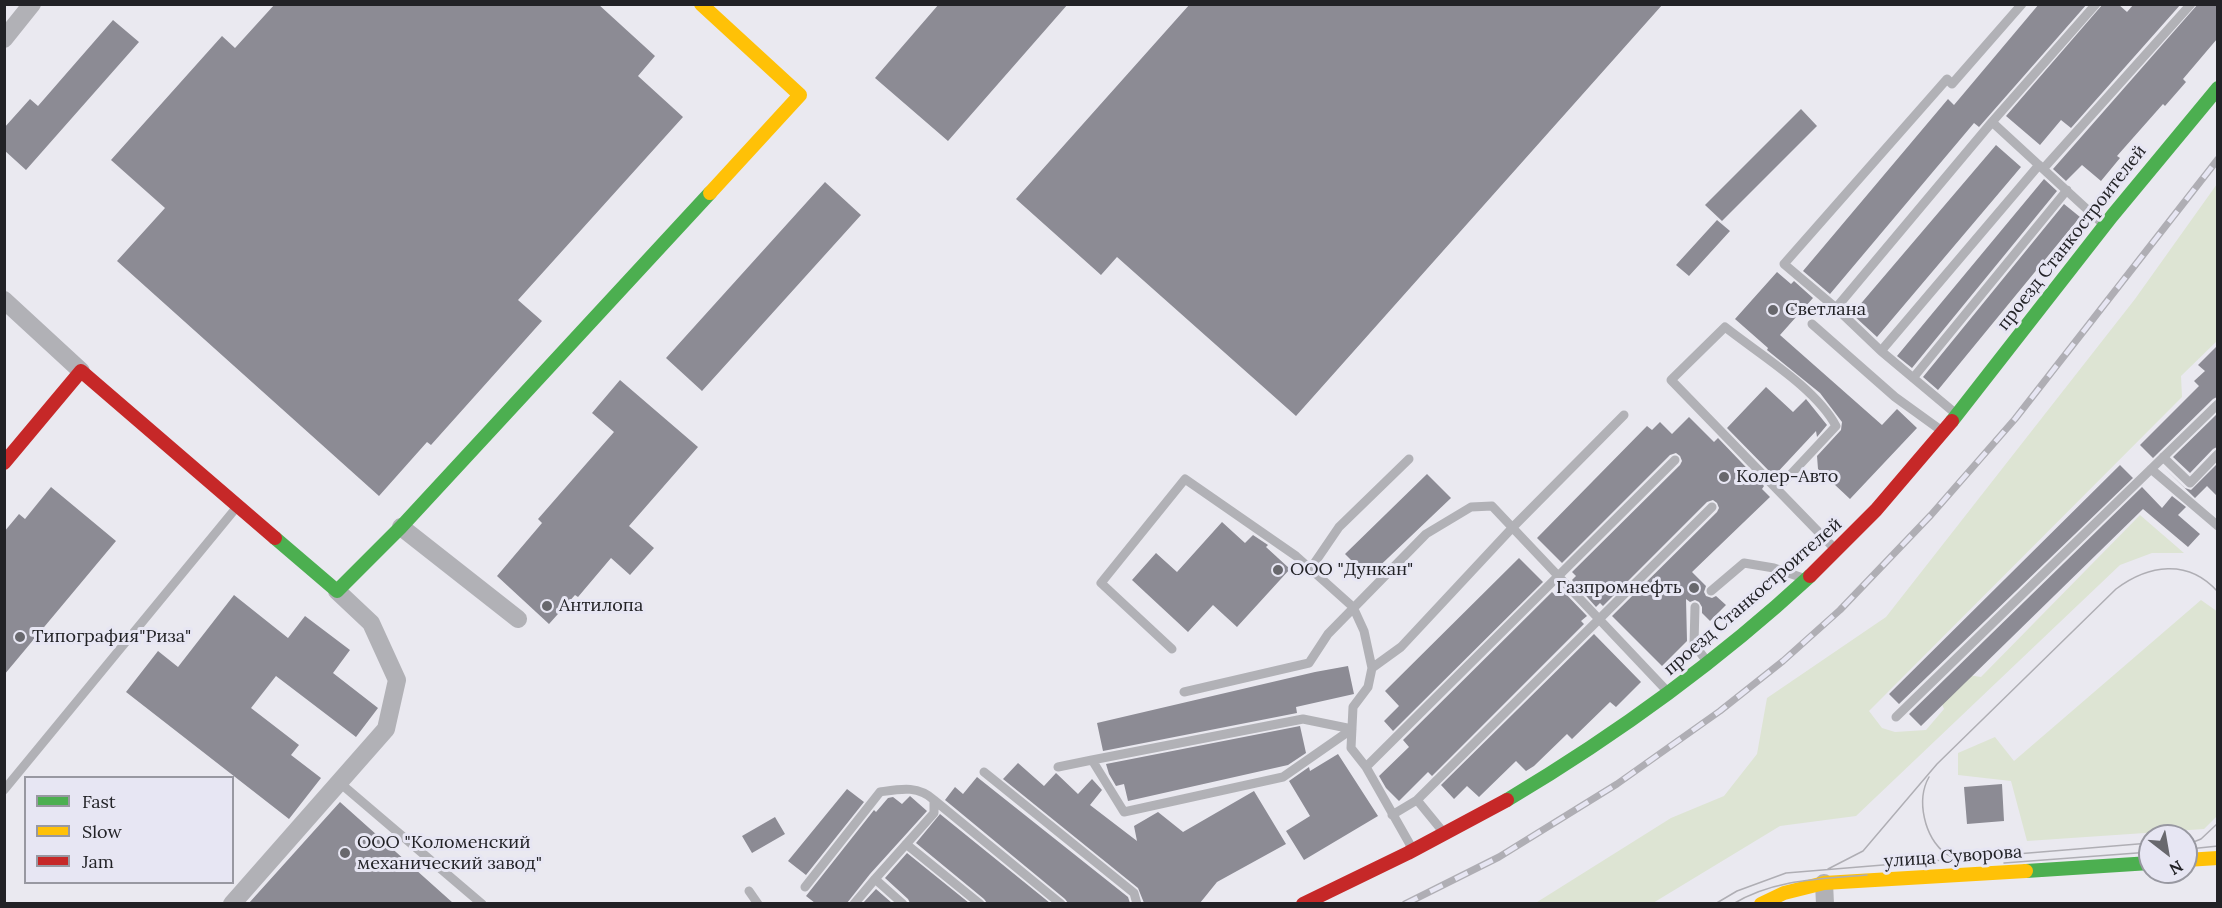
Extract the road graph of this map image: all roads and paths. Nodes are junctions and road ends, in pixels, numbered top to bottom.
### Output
1 (32, 4) edge
2 (701, 4) edge
3 (2022, 4) edge
4 (2096, 4) edge
5 (2191, 4) edge
6 (4, 39) edge
7 (2217, 87) edge
8 (1992, 122) junction
9 (2041, 167) junction
10 (2067, 190) junction
11 (2104, 225) junction
12 (4, 300) edge
13 (1836, 308) junction
14 (1812, 324) dead end
15 (1881, 351) junction
16 (81, 370) junction
17 (1913, 378) junction
18 (2217, 404) edge
19 (1624, 415) dead end
20 (1957, 415) junction
21 (1944, 432) junction
22 (2217, 454) edge
23 (2163, 457) junction
24 (1409, 459) dead end
25 (1675, 460) dead end
26 (4, 463) edge
27 (2151, 469) junction
28 (1777, 489) junction
29 (238, 506) junction
30 (1712, 507) dead end
31 (2217, 526) edge
32 (401, 527) junction
33 (1513, 527) junction
34 (1836, 551) junction
35 (1311, 568) junction
36 (1558, 577) junction
37 (1806, 579) junction
38 (337, 591) junction
39 (1711, 591) dead end
40 (1353, 607) junction
41 (1695, 607) dead end
42 (518, 619) dead end
43 (1599, 619) junction
44 (1172, 649) dead end
45 (1708, 663) junction
46 (1372, 668) junction
47 (1184, 692) dead end
48 (1670, 694) junction
49 (1896, 717) dead end
50 (1352, 729) junction
51 (1092, 760) junction
52 (1058, 767) dead end
53 (1366, 767) junction
54 (984, 772) dead end
55 (340, 783) junction
56 (4, 790) edge
57 (934, 800) junction
58 (1416, 800) junction
59 (1392, 815) junction
60 (1445, 834) junction
61 (906, 844) junction
62 (1414, 850) junction
63 (2217, 858) edge
64 (2198, 859) edge
65 (2138, 864) edge
66 (875, 879) junction
67 (1824, 883) junction
68 (805, 887) dead end
69 (749, 891) dead end
70 (232, 903) edge
71 (482, 903) edge
72 (758, 903) edge
73 (854, 903) edge
74 (903, 903) edge
75 (980, 903) edge
76 (1060, 903) edge
77 (1137, 903) edge
78 (1303, 903) edge
79 (1761, 903) edge
80 (1825, 903) edge

1 - 6 street
2 - 32 street
3 - 13 lane
4 - 8 lane
5 - 9 lane
7 - 11 street, проезд Станкостроителей
8 - 9 lane
8 - 13 lane
9 - 10 lane
9 - 15 lane
10 - 11 lane
10 - 17 lane
11 - 20 street, проезд Станкостроителей
12 - 16 street
13 - 15 lane
14 - 21 lane
15 - 17 lane
16 - 26 street
16 - 29 street
17 - 20 lane
18 - 23 lane
19 - 33 lane
20 - 21 street, проезд Станкостроителей
21 - 34 street, проезд Станкостроителей
22 - 23 lane
23 - 27 lane
24 - 35 lane
25 - 36 lane
27 - 31 lane
27 - 49 lane
28 - 28 lane
28 - 34 lane
29 - 38 street
29 - 56 lane
30 - 43 lane
32 - 38 street
32 - 42 street
33 - 36 lane
33 - 40 lane
33 - 46 lane
34 - 37 street, проезд Станкостроителей
35 - 40 lane
35 - 44 lane
36 - 43 lane
36 - 53 lane
37 - 39 lane
37 - 45 street, проезд Станкостроителей
38 - 55 street
40 - 46 lane
40 - 47 lane
41 - 45 lane
43 - 48 lane
43 - 58 lane
45 - 48 street, проезд Станкостроителей
46 - 50 lane
48 - 60 street, проезд Станкостроителей
50 - 51 lane
50 - 51 lane
50 - 53 lane
51 - 52 lane
53 - 59 lane
54 - 77 lane
55 - 70 street
55 - 71 lane
57 - 61 lane
57 - 68 lane
57 - 76 lane
58 - 59 lane
58 - 60 lane
59 - 62 lane
60 - 62 street, проезд Станкостроителей
61 - 66 lane
61 - 75 lane
62 - 78 street, проезд Станкостроителей
63 - 64 street
65 - 67 street, улица Суворова
66 - 73 lane
66 - 74 lane
67 - 79 street, улица Суворова
67 - 80 street
69 - 72 lane

